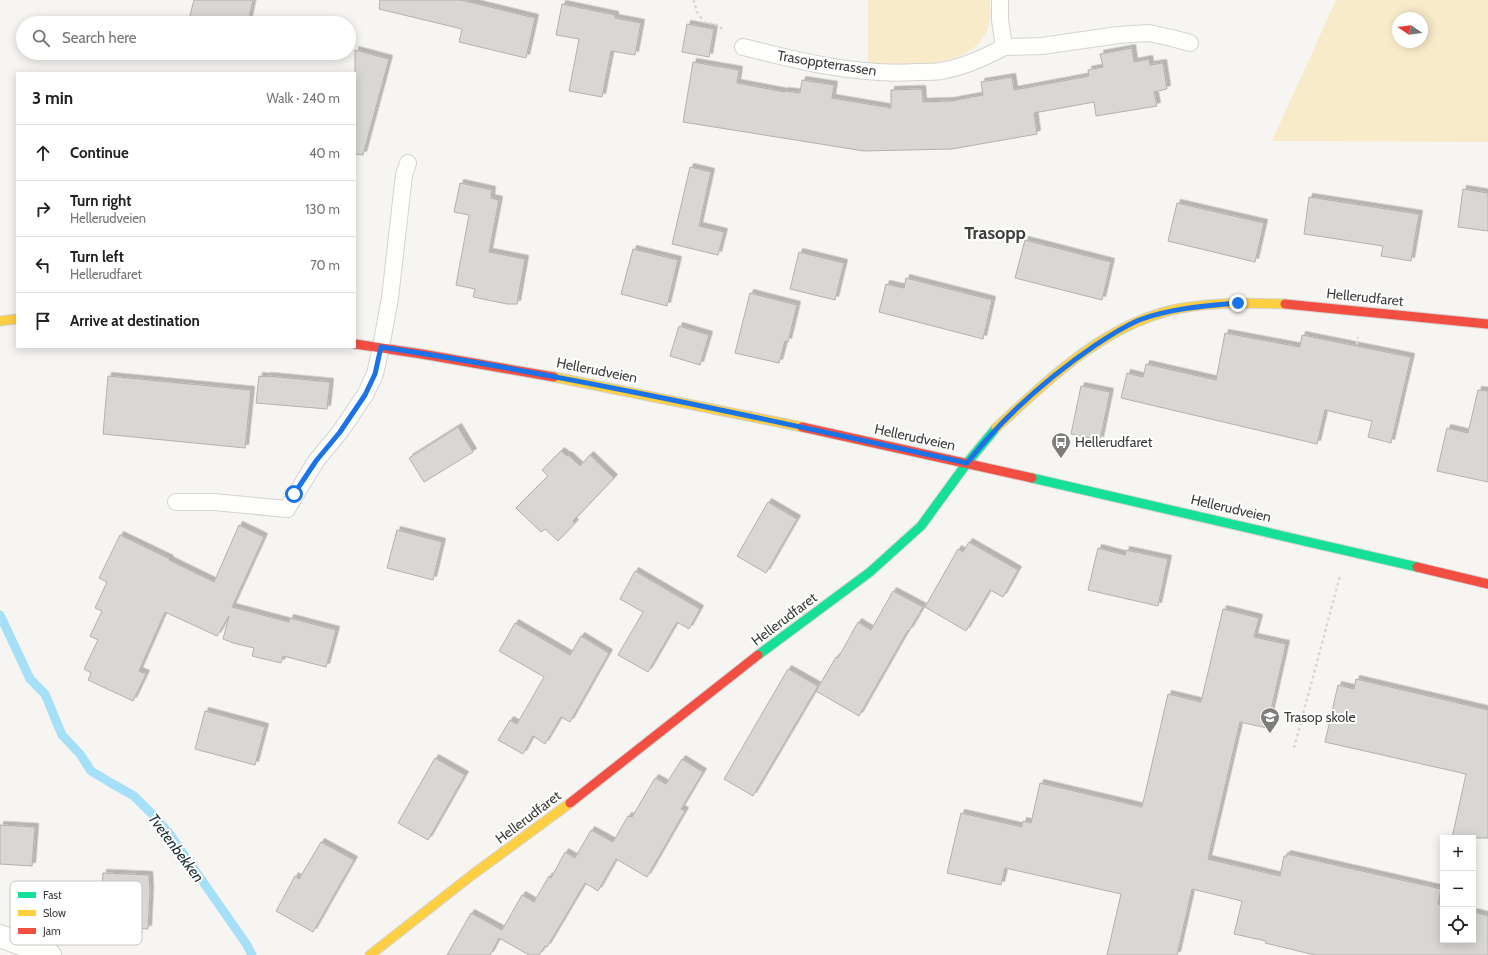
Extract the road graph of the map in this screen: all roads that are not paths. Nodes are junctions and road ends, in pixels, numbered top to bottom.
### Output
1 (1000, 0) edge
2 (1190, 43) dead end
3 (743, 47) road end
4 (1004, 47) junction
5 (408, 163) dead end
6 (16, 319) edge
7 (0, 321) edge
8 (1488, 324) edge
9 (356, 344) edge
10 (381, 347) junction
11 (967, 463) junction
12 (176, 502) dead end
13 (1488, 584) edge
14 (0, 936) edge
15 (10, 940) edge
16 (24, 945) edge
17 (50, 955) edge
18 (370, 955) edge

1 - 4 lane
2 - 4 lane, Trasoppterrassen
3 - 4 lane, Trasoppterrassen
5 - 10 lane
6 - 7 street
8 - 11 street, Hellerudfaret
9 - 10 street, Hellerudveien
10 - 11 street, Hellerudveien
10 - 12 lane
11 - 13 street, Hellerudveien
11 - 18 street, Hellerudfaret
14 - 15 street
16 - 17 street

